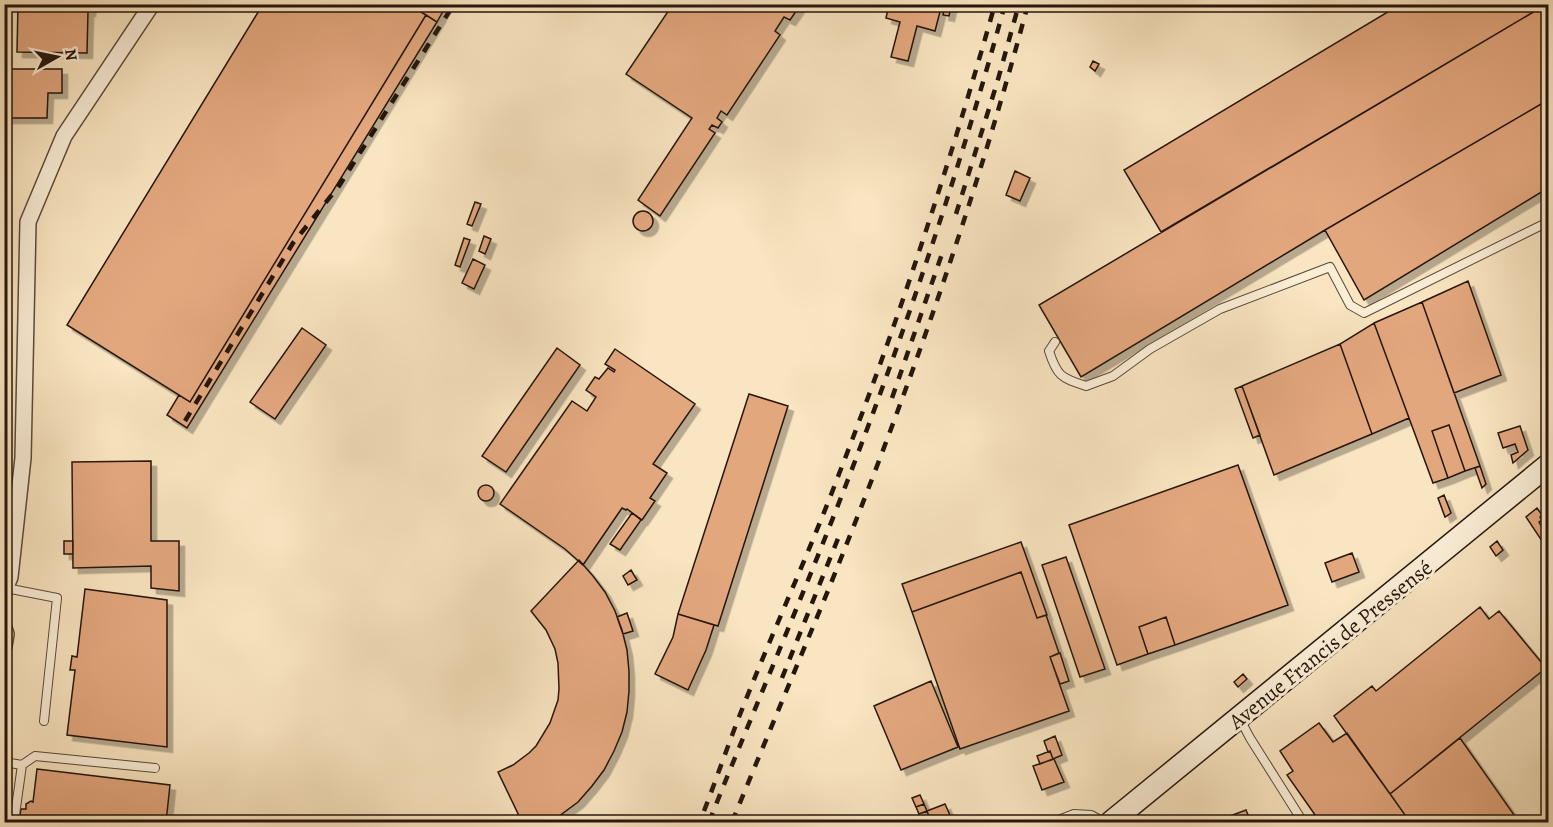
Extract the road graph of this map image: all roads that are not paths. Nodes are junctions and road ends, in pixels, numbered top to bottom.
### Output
1 (152, 4) edge
2 (1548, 222) edge
3 (1055, 342) dead end
4 (1548, 465) edge
5 (5, 590) edge
6 (4, 628) edge
7 (4, 646) edge
8 (1240, 718) junction
9 (44, 721) dead end
10 (4, 762) edge
11 (22, 765) junction
12 (155, 768) dead end
13 (14, 822) edge
14 (1053, 822) edge
15 (1104, 822) edge
16 (1112, 822) edge
17 (1303, 822) edge

1 - 5 street
2 - 3 lane
4 - 8 street, Avenue Francis de Pressensé
5 - 9 lane
6 - 7 street
8 - 16 street, Avenue Francis de Pressensé
8 - 17 lane
10 - 11 lane
11 - 12 lane
11 - 13 lane
14 - 15 lane

